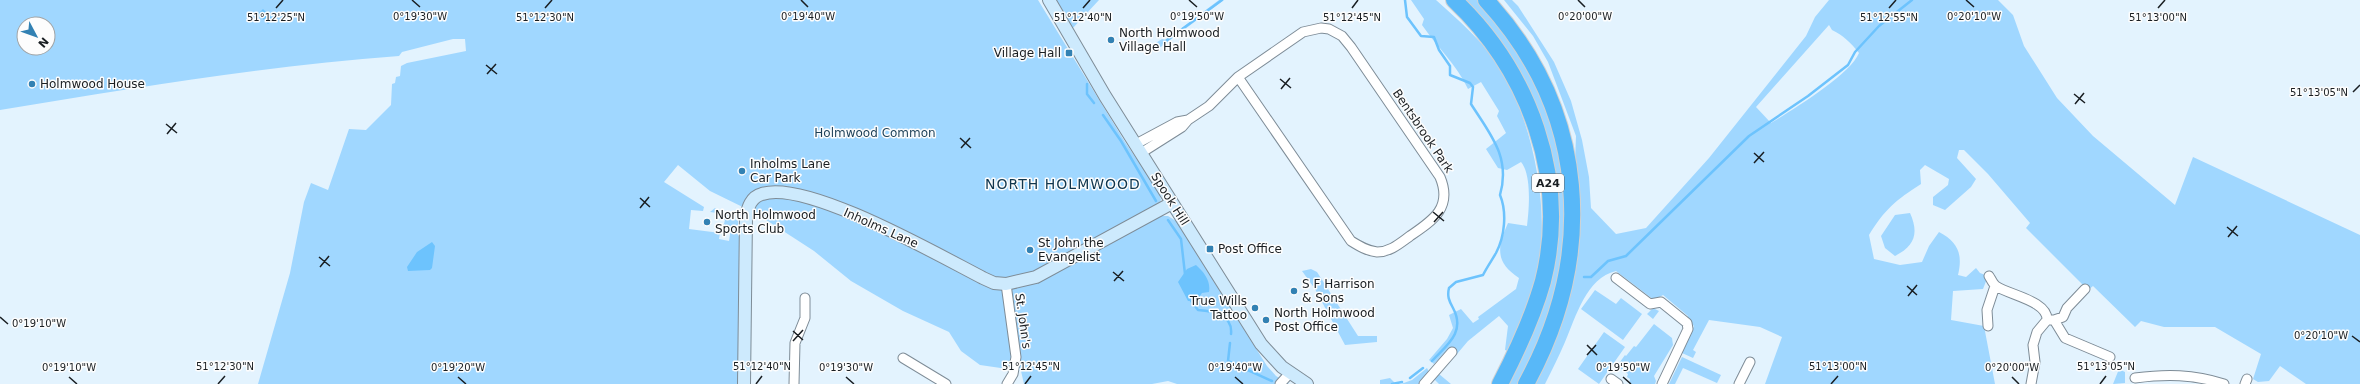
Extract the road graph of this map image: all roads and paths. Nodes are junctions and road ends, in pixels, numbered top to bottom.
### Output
1 (1049, 0) edge
2 (1454, 0) edge
3 (1486, 0) edge
4 (1238, 77) junction
5 (1139, 148) junction
6 (1172, 203) junction
7 (1989, 276) dead end
8 (1616, 278) dead end
9 (1006, 284) junction
10 (1995, 286) junction
11 (2085, 289) dead end
12 (805, 298) dead end
13 (2051, 320) junction
14 (1988, 326) dead end
15 (1452, 352) dead end
16 (2110, 357) dead end
17 (903, 358) dead end
18 (1750, 362) dead end
19 (1290, 373) junction
20 (2139, 380) edge
21 (744, 384) edge
22 (794, 384) edge
23 (946, 384) edge
24 (1007, 384) edge
25 (1280, 384) edge
26 (1307, 384) edge
27 (1424, 384) edge
28 (1500, 384) edge
29 (1526, 384) edge
30 (1662, 384) edge
31 (1739, 384) edge
32 (2031, 384) edge
33 (2224, 384) edge

1 - 5 street, Spook Hill
2 - 28 highway, A24
3 - 29 highway, A24
4 - 4 street, Bentsbrook Park
4 - 5 street, Bentsbrook Park
5 - 6 street, Spook Hill
6 - 9 street, Inholms Lane
6 - 19 street, Spook Hill
7 - 10 street
8 - 30 street
9 - 21 street, Inholms Lane
9 - 24 street, St. John's
10 - 13 street
10 - 14 street
11 - 13 street
12 - 22 street
13 - 16 street
13 - 32 street
15 - 27 street
17 - 23 street
18 - 31 street
19 - 25 street
19 - 26 street, Spook Hill
20 - 33 street

